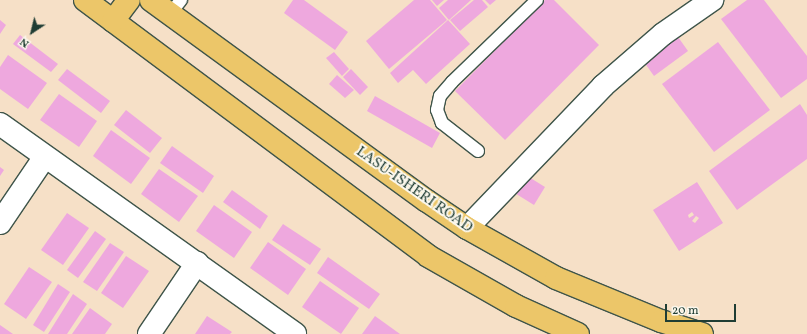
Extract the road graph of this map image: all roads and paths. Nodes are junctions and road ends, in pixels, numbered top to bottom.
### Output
1 (86, 0) edge
2 (129, 0) edge
3 (151, 0) edge
4 (537, 0) edge
5 (712, 0) edge
6 (176, 7) edge
7 (113, 22) junction
8 (0, 124) edge
9 (478, 151) dead end
10 (44, 158) junction
11 (0, 223) edge
12 (467, 228) junction
13 (197, 263) junction
14 (149, 334) edge
15 (295, 334) edge
16 (578, 334) edge
17 (702, 334) edge

1 - 7 main road
2 - 7 main road
3 - 6 main road, LASU-ISHERI ROAD
4 - 9 lane
5 - 12 street
6 - 12 main road, LASU-ISHERI ROAD
7 - 16 main road
8 - 10 street
10 - 11 street
10 - 13 street
12 - 17 main road, LASU-ISHERI ROAD
13 - 14 street
13 - 15 street

